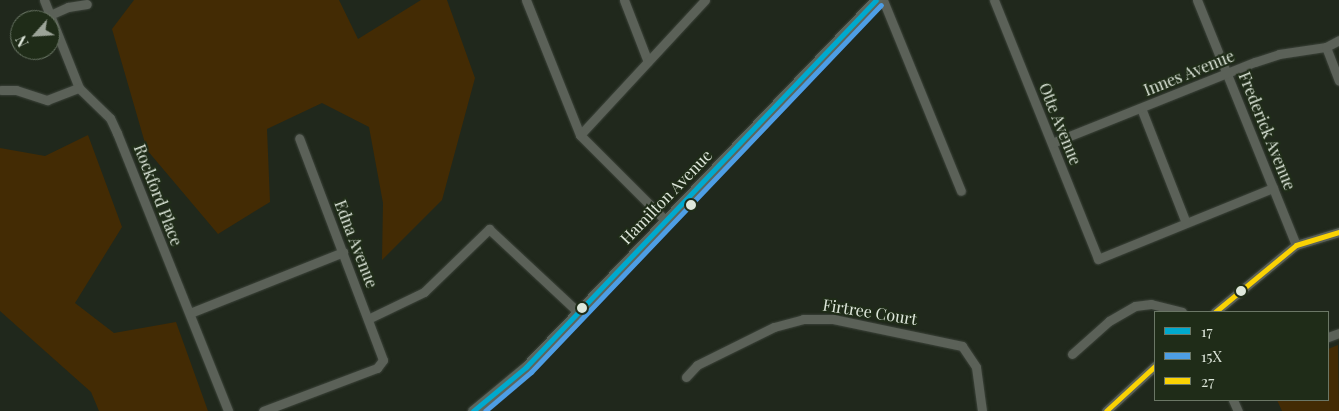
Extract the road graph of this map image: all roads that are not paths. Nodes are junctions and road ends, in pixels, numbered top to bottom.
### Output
1 (526, 0) edge
2 (624, 0) edge
3 (705, 0) edge
4 (876, 0) edge
5 (883, 0) edge
6 (994, 0) edge
7 (1197, 0) edge
8 (87, 4) dead end
9 (60, 11) edge
10 (60, 40) edge
11 (1339, 40) edge
12 (1326, 47) junction
13 (648, 62) junction
14 (1228, 74) junction
15 (1339, 81) edge
16 (79, 88) junction
17 (1, 90) edge
18 (1141, 108) junction
19 (580, 135) junction
20 (299, 138) dead end
21 (1052, 143) junction
22 (1273, 188) junction
23 (961, 191) dead end
24 (666, 221) junction
25 (1186, 223) junction
26 (1339, 232) edge
27 (1296, 246) junction
28 (343, 252) junction
29 (578, 311) junction
30 (1178, 311) edge
31 (1216, 311) edge
32 (190, 313) junction
33 (370, 318) junction
34 (1072, 354) dead end
35 (1154, 367) edge
36 (686, 377) dead end
37 (228, 411) edge
38 (263, 411) edge
39 (473, 411) edge
40 (982, 411) edge
41 (1106, 411) edge

1 - 19 street
2 - 13 street
3 - 13 street
4 - 24 main road, Hamilton Avenue
5 - 23 street
6 - 21 street, Otte Avenue
7 - 14 street, Frederick Avenue
8 - 9 street
10 - 16 street, Rockford Place
11 - 12 street, Innes Avenue
12 - 14 street, Innes Avenue
12 - 15 street
13 - 19 street
14 - 18 street, Innes Avenue
14 - 22 street, Frederick Avenue
16 - 17 street
16 - 32 street, Rockford Place
18 - 21 street, Innes Avenue
18 - 25 street
19 - 24 street
20 - 28 street, Edna Avenue
21 - 25 street, Otte Avenue
22 - 25 street
22 - 27 street, Frederick Avenue
24 - 29 main road, Hamilton Avenue
26 - 27 street
27 - 31 street
28 - 32 street
28 - 33 street, Edna Avenue
29 - 33 street
29 - 39 main road, Hamilton Avenue
30 - 34 street
32 - 37 street, Rockford Place
33 - 38 street, Edna Avenue
35 - 41 street
36 - 40 street, Firtree Court

